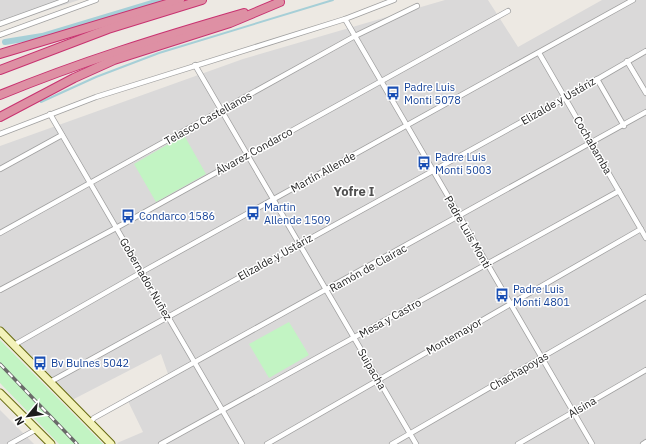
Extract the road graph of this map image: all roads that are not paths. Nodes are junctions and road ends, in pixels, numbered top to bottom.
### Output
1 (66, 0) edge
2 (96, 0) edge
3 (180, 0) edge
4 (202, 0) edge
5 (394, 0) edge
6 (633, 0) edge
7 (283, 1) edge
8 (54, 2) edge
9 (417, 6) dead end
10 (508, 11) dead end
11 (345, 19) junction
12 (0, 24) edge
13 (0, 35) edge
14 (355, 36) junction
15 (646, 51) edge
16 (539, 53) junction
17 (0, 54) edge
18 (627, 61) junction
19 (195, 65) junction
20 (0, 70) edge
21 (597, 79) junction
22 (381, 81) junction
23 (646, 93) edge
24 (0, 95) edge
25 (565, 98) junction
26 (222, 111) junction
27 (646, 112) edge
28 (50, 114) junction
29 (0, 117) edge
30 (406, 125) junction
31 (624, 126) junction
32 (0, 134) edge
33 (62, 135) junction
34 (592, 143) junction
35 (248, 154) junction
36 (0, 169) edge
37 (433, 171) junction
38 (90, 183) junction
39 (619, 191) junction
40 (273, 199) junction
41 (460, 217) junction
42 (116, 228) junction
43 (641, 229) junction
44 (0, 233) edge
45 (646, 238) edge
46 (300, 244) junction
47 (487, 264) junction
48 (142, 272) junction
49 (0, 290) edge
50 (327, 290) junction
51 (646, 297) edge
52 (510, 304) junction
53 (168, 317) junction
54 (0, 331) edge
55 (354, 338) junction
56 (14, 345) junction
57 (542, 358) junction
58 (194, 363) junction
59 (646, 370) edge
60 (378, 380) junction
61 (50, 382) junction
62 (0, 393) edge
63 (221, 410) junction
64 (573, 412) junction
65 (90, 423) junction
66 (37, 429) junction
67 (410, 434) junction
68 (646, 442) edge
69 (10, 444) edge
70 (51, 444) edge
71 (111, 444) edge
72 (161, 444) edge
73 (242, 444) edge
74 (267, 444) edge
75 (392, 444) edge
76 (416, 444) edge
77 (518, 444) edge
78 (592, 444) edge
79 (643, 444) edge

1 - 8 street
2 - 13 street
3 - 17 highway
4 - 20 highway
5 - 11 street
6 - 16 street, Martín Allende
7 - 24 highway
7 - 29 highway
8 - 12 street
9 - 14 street, Telasco Castellanos
10 - 22 street, Álvarez Condarco
11 - 14 street, Padre Luis Monti
11 - 19 street
14 - 22 street, Padre Luis Monti
14 - 26 street, Telasco Castellanos
15 - 18 street, Elizalde y Ustáriz
16 - 25 street, Cochabamba
16 - 30 street, Martín Allende
18 - 21 street, Elizalde y Ustáriz
18 - 23 street
19 - 26 street, Suipacha
19 - 28 street
21 - 25 street, Elizalde y Ustáriz
21 - 31 street
22 - 30 street, Padre Luis Monti
22 - 35 street, Álvarez Condarco
25 - 34 street, Cochabamba
25 - 37 street, Elizalde y Ustáriz
26 - 35 street, Suipacha
26 - 38 street, Telasco Castellanos
27 - 31 street, Ramón de Clairac
28 - 32 street
28 - 33 street, Gobernador Nuñez
30 - 37 street, Padre Luis Monti
30 - 40 street, Martín Allende
31 - 34 street, Ramón de Clairac
33 - 36 street
33 - 38 street, Gobernador Nuñez
34 - 39 street, Cochabamba
34 - 41 street, Ramón de Clairac
35 - 40 street, Suipacha
35 - 42 street, Álvarez Condarco
37 - 41 street, Padre Luis Monti
37 - 46 street, Elizalde y Ustáriz
38 - 42 street, Gobernador Nuñez
38 - 44 street, Telasco Castellanos
39 - 43 street, Cochabamba
39 - 47 street, Mesa y Castro
40 - 46 street, Suipacha
40 - 48 street, Martín Allende
41 - 47 street, Padre Luis Monti
41 - 50 street, Ramón de Clairac
42 - 48 street, Gobernador Nuñez
42 - 49 street, Álvarez Condarco
43 - 45 street, Cochabamba
43 - 52 street, Montemayor
46 - 50 street, Suipacha
46 - 53 street, Elizalde y Ustáriz
47 - 52 street, Padre Luis Monti
47 - 55 street, Mesa y Castro
48 - 53 street, Gobernador Nuñez
48 - 56 street, Martín Allende
50 - 55 street, Suipacha
50 - 58 street, Ramón de Clairac
51 - 57 street, Chachapoyas
52 - 57 street, Padre Luis Monti
52 - 60 street, Montemayor
53 - 58 street, Gobernador Nuñez
53 - 61 street, Elizalde y Ustáriz
54 - 56 main road
55 - 60 street, Suipacha
55 - 63 street, Mesa y Castro
56 - 61 main road
57 - 64 street, Padre Luis Monti
57 - 67 street, Chachapoyas
58 - 63 street, Gobernador Nuñez
58 - 65 street, Ramón de Clairac
59 - 64 street, Alsina
60 - 67 street, Suipacha
60 - 74 street, Montemayor
61 - 65 main road
62 - 66 main road
63 - 72 street, Mesa y Castro
63 - 73 street, Gobernador Nuñez
64 - 77 street, Alsina
64 - 78 street, Padre Luis Monti
65 - 71 main road
66 - 69 street
66 - 70 main road
67 - 75 street, Chachapoyas
67 - 76 street, Suipacha
68 - 79 street

